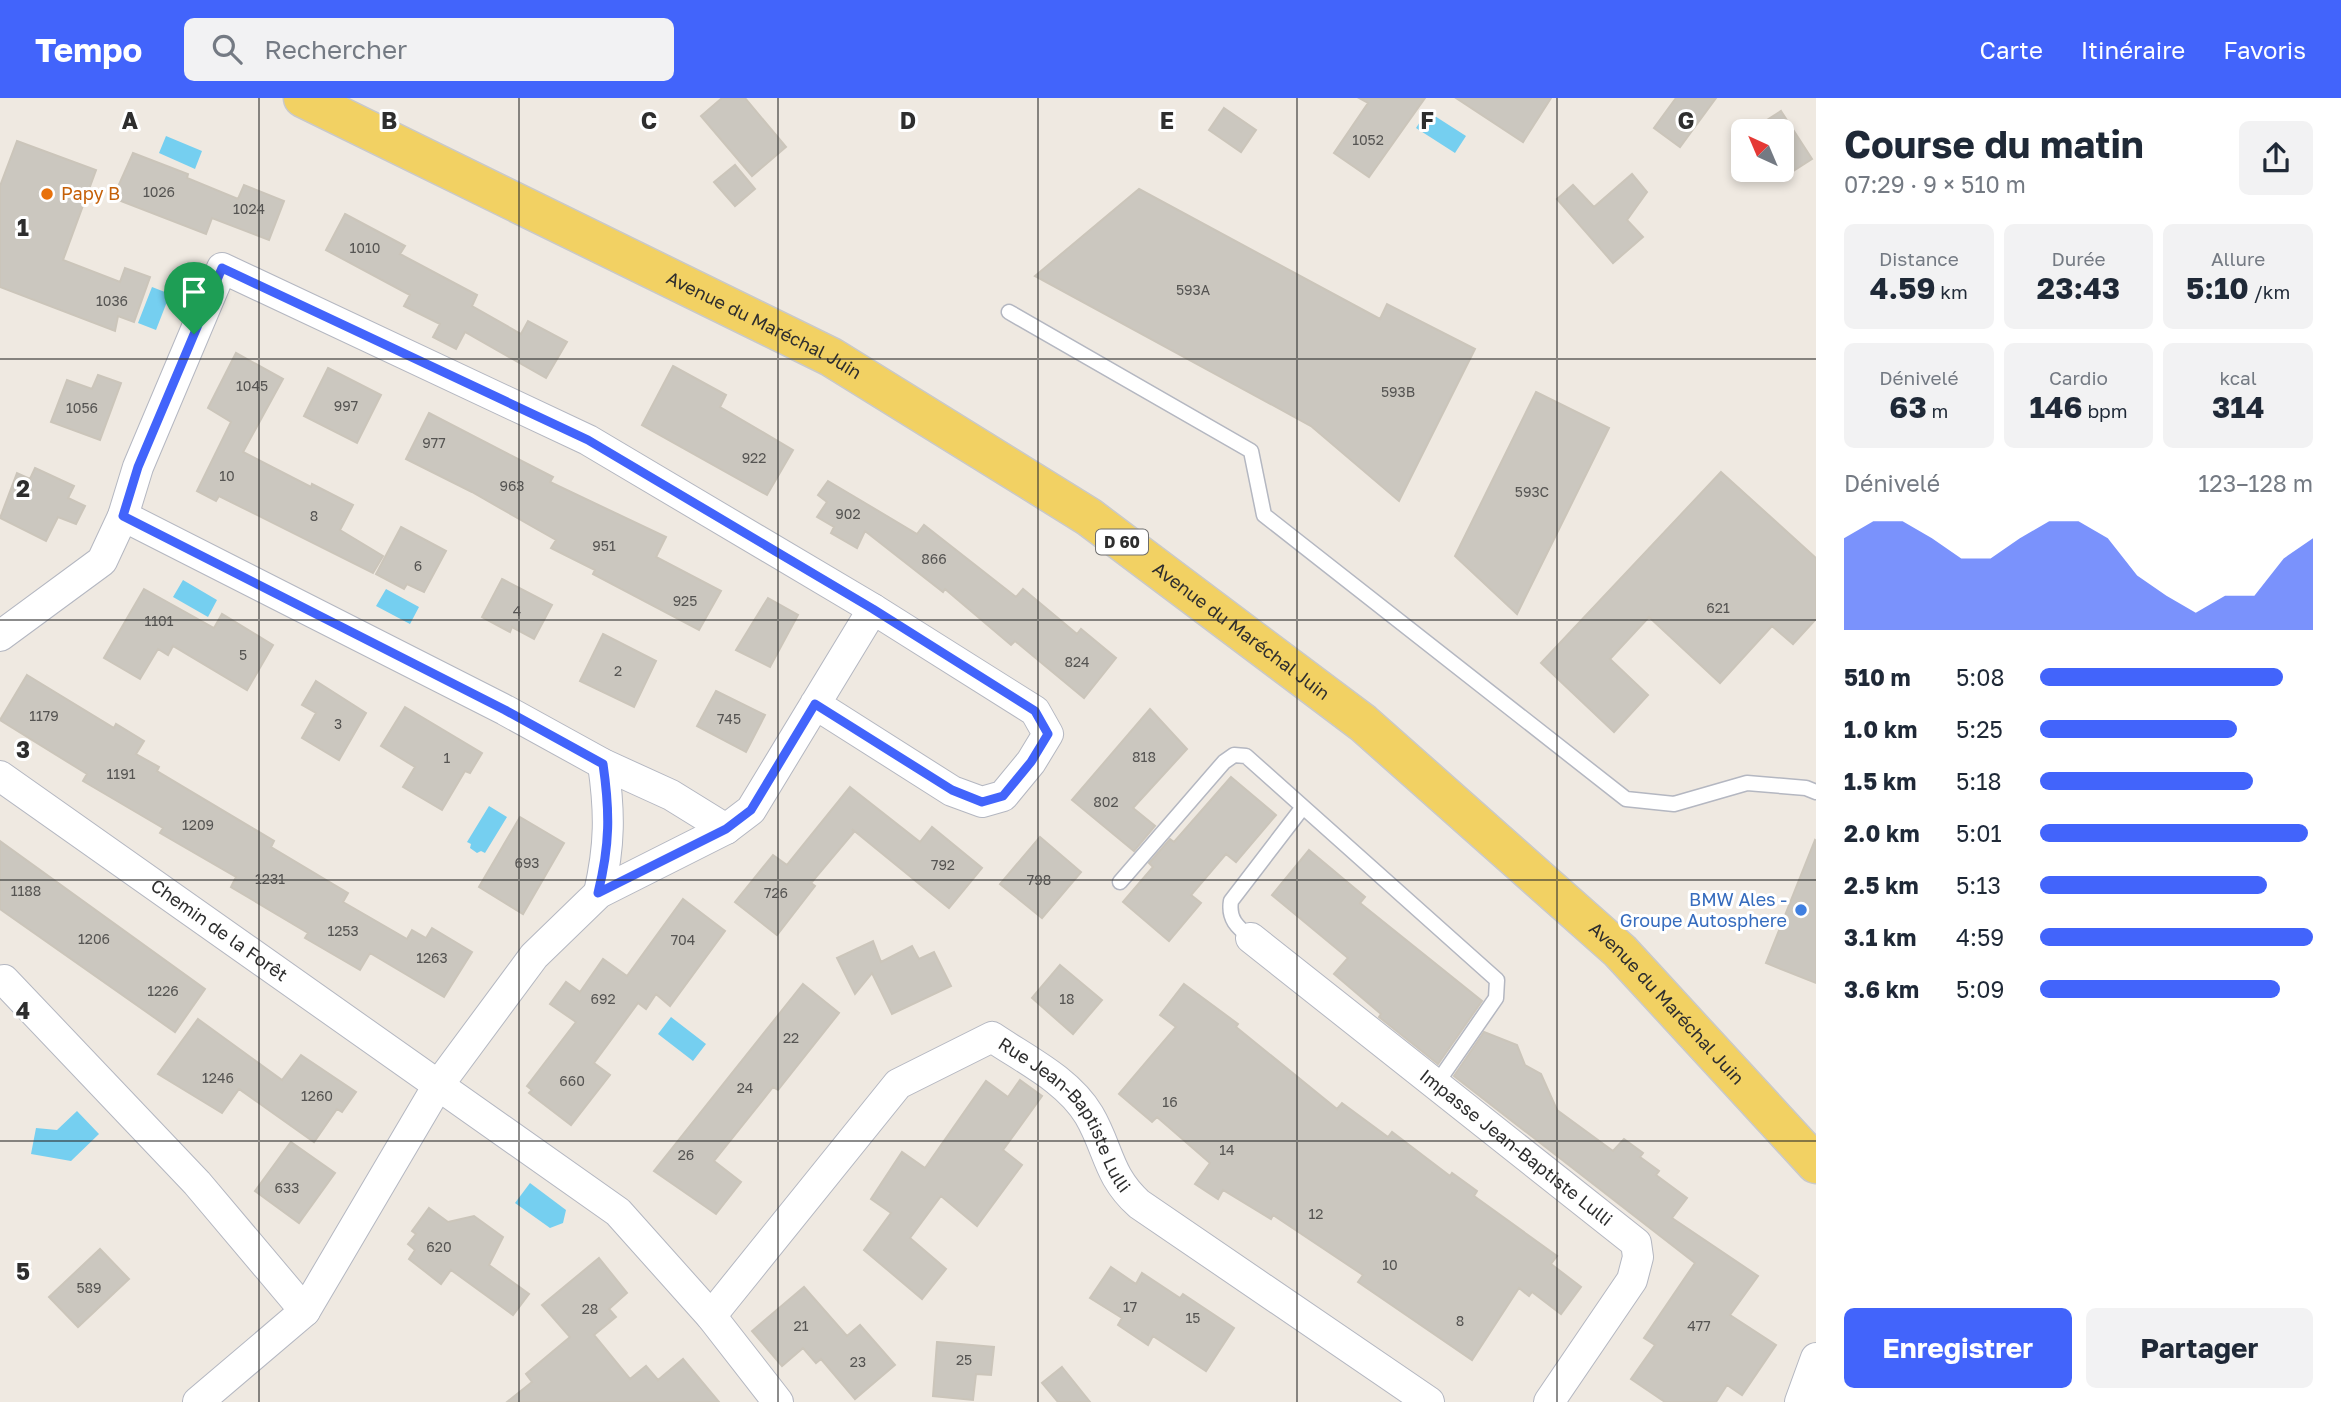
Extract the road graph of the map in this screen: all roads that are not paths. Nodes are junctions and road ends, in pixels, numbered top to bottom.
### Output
1 (303, 98) edge
2 (1009, 312) dead end
3 (123, 516) junction
4 (873, 609) junction
5 (0, 636) edge
6 (815, 704) junction
7 (603, 764) junction
8 (0, 776) edge
9 (1816, 792) edge
10 (1303, 807) junction
11 (726, 829) junction
12 (1120, 882) dead end
13 (598, 893) junction
14 (1251, 937) joint
15 (4, 980) dead end
16 (1435, 1086) junction
17 (437, 1087) junction
18 (1816, 1164) edge
19 (305, 1311) junction
20 (711, 1316) junction
21 (1816, 1358) edge
22 (1816, 1363) edge
23 (1801, 1399) edge
24 (198, 1402) edge
25 (778, 1402) edge
26 (1429, 1402) edge
27 (1549, 1402) edge

1 - 18 main road, Avenue du Maréchal Juin / D 60
2 - 9 lane
3 - 4 street
3 - 5 street
3 - 7 street
4 - 6 street
4 - 6 street
6 - 11 street
7 - 11 street
7 - 13 street
8 - 17 street, Chemin de la Forêt
10 - 12 lane
10 - 14 lane
10 - 16 lane
11 - 13 street
13 - 17 street
14 - 16 street, Impasse Jean-Baptiste Lulli
15 - 19 street
16 - 27 street, Impasse Jean-Baptiste Lulli
17 - 19 street
17 - 20 street
19 - 24 street
20 - 25 street
20 - 26 street, Rue Jean-Baptiste Lulli
21 - 23 street
22 - 23 street

